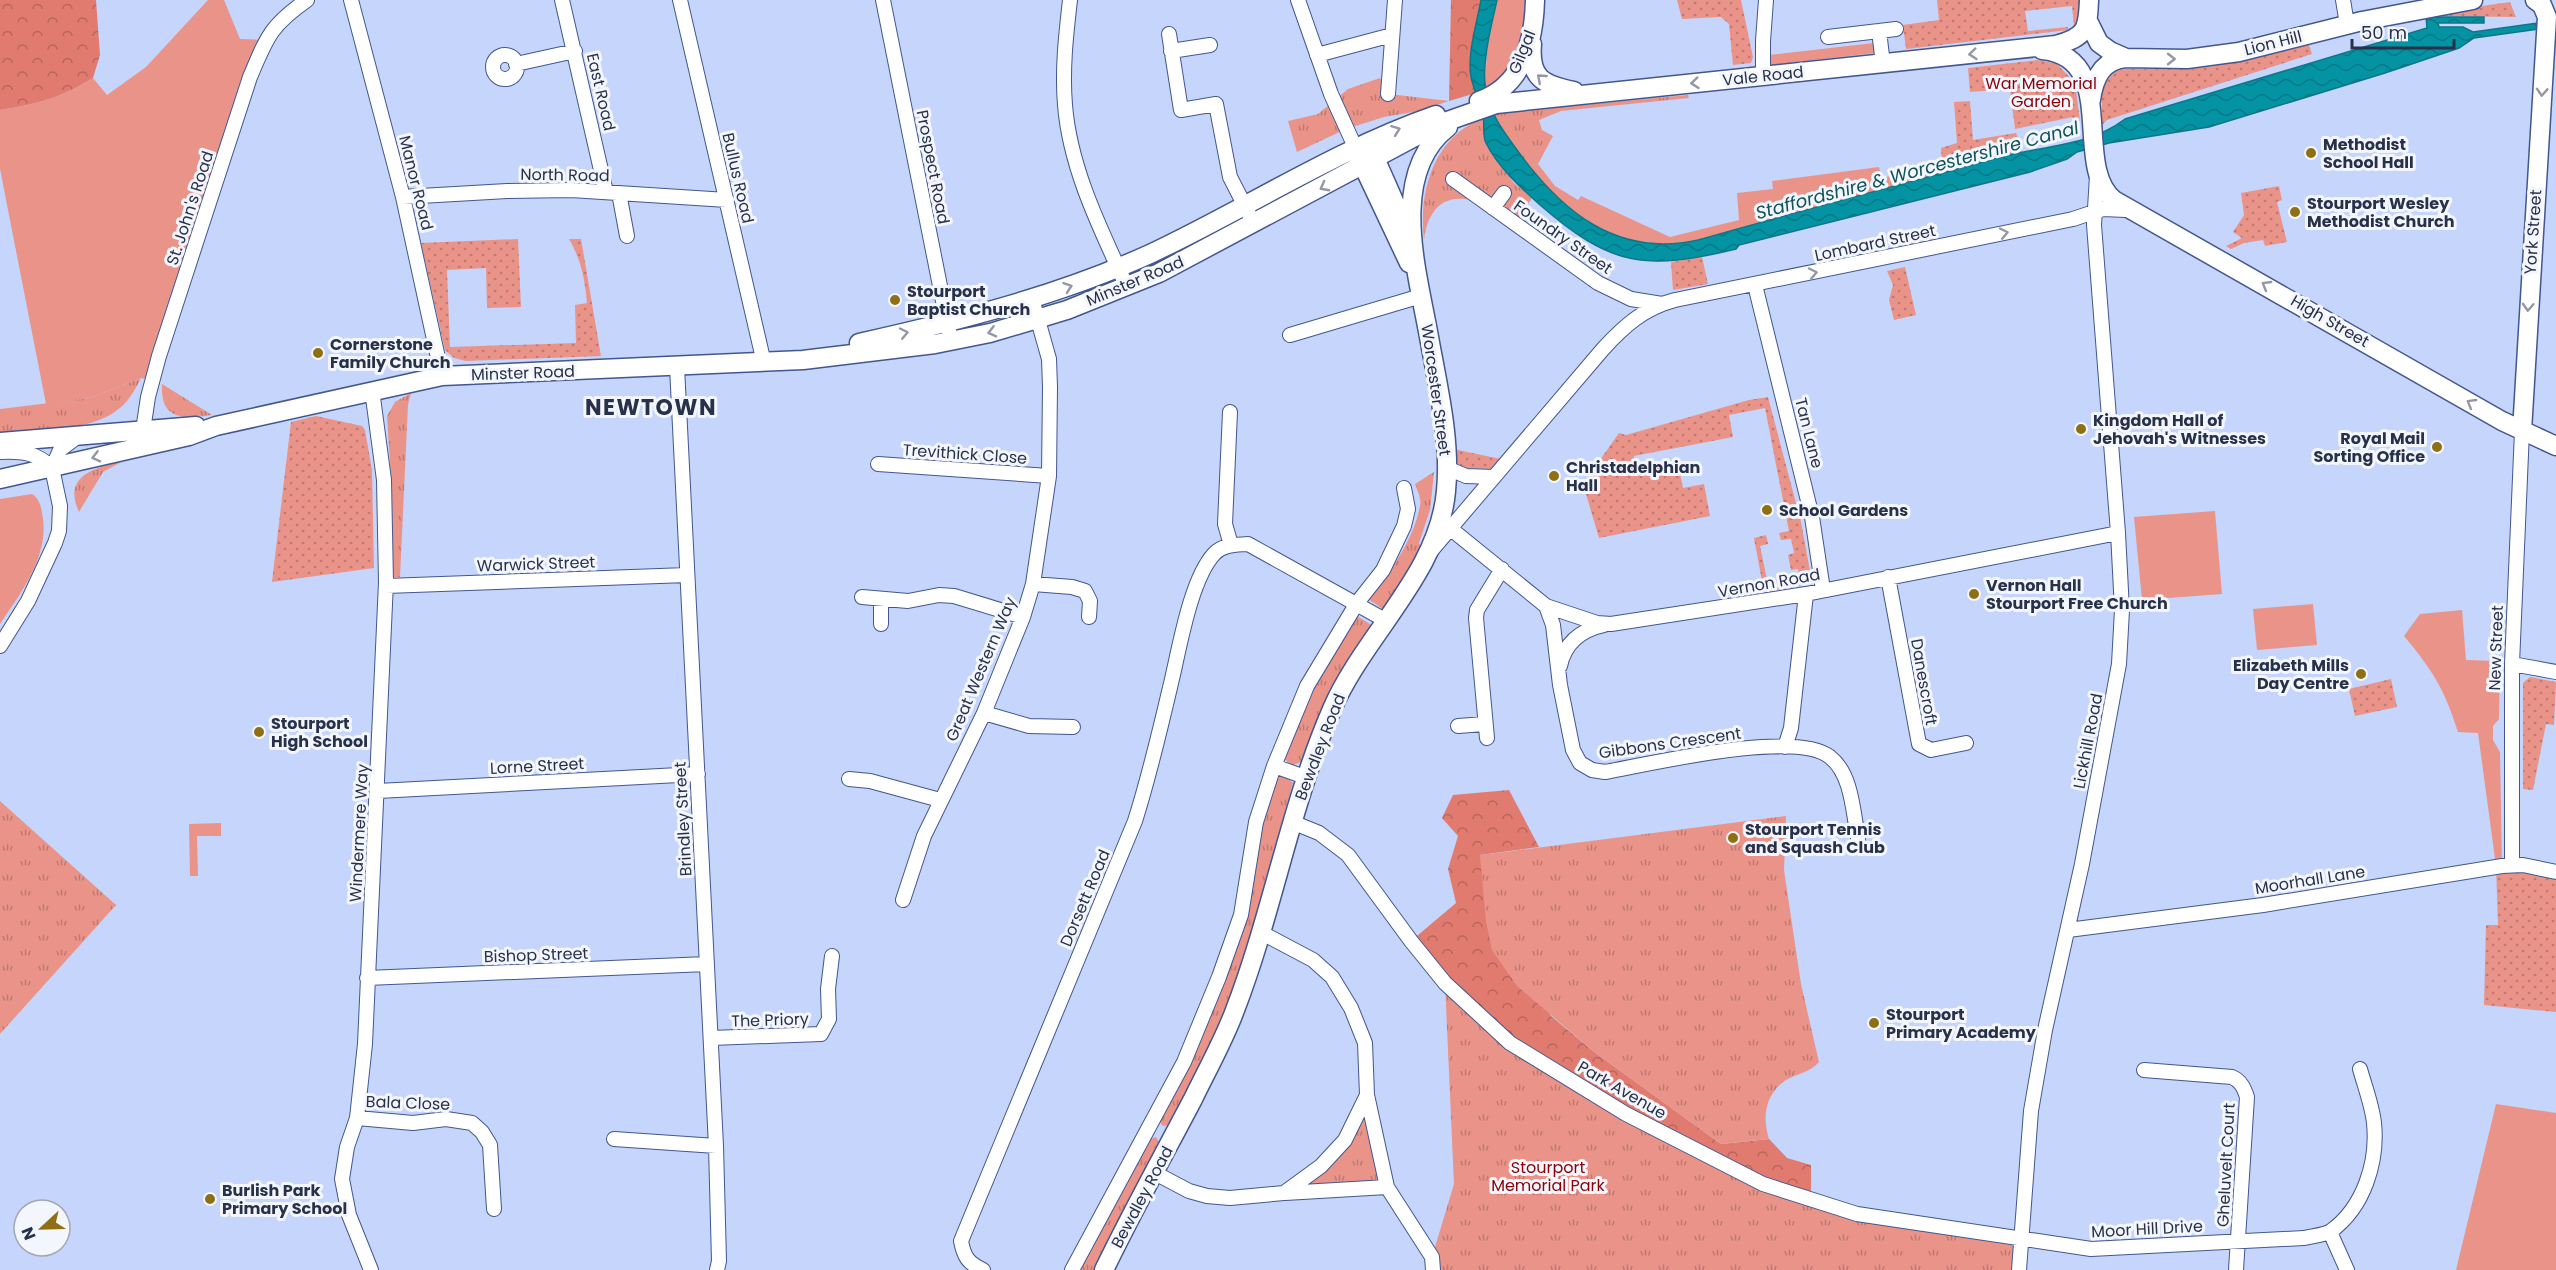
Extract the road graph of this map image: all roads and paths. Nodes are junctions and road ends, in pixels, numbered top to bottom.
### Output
1 (307, 0) edge
2 (351, 0) edge
3 (562, 0) edge
4 (680, 0) edge
5 (883, 0) edge
6 (1070, 0) edge
7 (1298, 0) edge
8 (1395, 0) edge
9 (1535, 0) edge
10 (1766, 0) edge
11 (2089, 0) edge
12 (2343, 0) edge
13 (2473, 0) edge
14 (2535, 0) edge
15 (2547, 17) edge
16 (2088, 21) junction
17 (2347, 24) junction
18 (1896, 29) dead end
19 (1879, 31) junction
20 (1533, 32) junction
21 (1168, 34) dead end
22 (1392, 35) junction
23 (1828, 37) dead end
24 (1210, 45) dead end
25 (2031, 48) junction
26 (575, 51) junction
27 (1171, 51) junction
28 (1317, 55) junction
29 (2126, 58) junction
30 (516, 64) dead end
31 (1883, 64) junction
32 (1763, 76) junction
33 (1388, 94) dead end
34 (1588, 94) junction
35 (1495, 100) junction
36 (2091, 100) junction
37 (1475, 108) junction
38 (1361, 145) junction
39 (2096, 161) junction
40 (1369, 163) junction
41 (1453, 178) dead end
42 (613, 193) junction
43 (1504, 193) dead end
44 (403, 197) junction
45 (727, 200) junction
46 (1245, 205) junction
47 (1493, 208) junction
48 (2095, 213) junction
49 (2137, 213) junction
50 (1255, 223) junction
51 (627, 236) dead end
52 (1413, 244) junction
53 (1118, 268) junction
54 (1755, 285) junction
55 (1127, 287) junction
56 (1420, 296) junction
57 (1032, 299) junction
58 (1662, 303) junction
59 (1039, 319) junction
60 (949, 332) junction
61 (1290, 335) dead end
62 (764, 363) junction
63 (677, 367) junction
64 (442, 376) junction
65 (372, 390) junction
66 (2522, 410) junction
67 (1230, 412) dead end
68 (2502, 421) junction
69 (2522, 431) junction
70 (76, 437) junction
71 (142, 438) junction
72 (0, 442) edge
73 (2556, 446) edge
74 (0, 452) edge
75 (878, 464) dead end
76 (52, 468) junction
77 (1447, 468) junction
78 (1049, 476) junction
79 (1494, 477) junction
80 (0, 479) edge
81 (1404, 488) dead end
82 (1451, 529) junction
83 (2118, 533) junction
84 (1231, 545) junction
85 (1428, 554) junction
86 (1502, 569) junction
87 (687, 575) junction
88 (1888, 577) junction
89 (1033, 584) junction
90 (386, 586) junction
91 (1823, 590) junction
92 (1806, 594) junction
93 (862, 597) dead end
94 (881, 599) junction
95 (1357, 603) junction
96 (1546, 606) junction
97 (1023, 617) junction
98 (1089, 617) dead end
99 (1385, 620) junction
100 (881, 624) dead end
101 (1611, 624) junction
102 (0, 646) edge
103 (2512, 664) junction
104 (1559, 671) junction
105 (2556, 672) edge
106 (984, 713) junction
107 (1485, 723) junction
108 (1458, 726) dead end
109 (1073, 727) dead end
110 (1487, 738) dead end
111 (1966, 742) dead end
112 (1785, 747) junction
113 (1274, 766) junction
114 (698, 774) junction
115 (1305, 777) junction
116 (849, 779) dead end
117 (378, 791) junction
118 (940, 800) junction
119 (1292, 822) junction
120 (1858, 838) dead end
121 (2512, 865) junction
122 (2556, 872) edge
123 (903, 900) dead end
124 (2068, 930) junction
125 (1262, 933) junction
126 (832, 956) dead end
127 (707, 964) junction
128 (367, 978) junction
129 (711, 1038) junction
130 (2360, 1069) dead end
131 (2144, 1070) dead end
132 (1366, 1095) junction
133 (357, 1118) junction
134 (1149, 1129) junction
135 (614, 1139) dead end
136 (1171, 1141) junction
137 (716, 1146) junction
138 (1153, 1173) junction
139 (1387, 1187) junction
140 (1284, 1193) junction
141 (494, 1209) dead end
142 (2330, 1232) junction
143 (2022, 1239) junction
144 (2238, 1241) junction
145 (976, 1267) edge
146 (371, 1270) edge
147 (717, 1270) edge
148 (1072, 1270) edge
149 (1104, 1270) edge
150 (1433, 1270) edge
151 (2019, 1270) edge
152 (2236, 1270) edge
153 (2347, 1270) edge

1 - 71 street, St. John's Road
2 - 44 street, Manor Road
3 - 26 street, East Road
4 - 45 street, Bullus Road
5 - 60 street, Prospect Road
6 - 53 street
7 - 28 street
8 - 22 street
9 - 20 main road, Gilgal
10 - 32 street
11 - 16 main road
12 - 17 street
13 - 17 main road, Lion Hill
14 - 15 main road
15 -> 66 main road, York Street
16 - 25 main road
16 - 29 main road, Lion Hill
29 -> 17 main road, Lion Hill
18 - 19 street
19 - 23 street
19 - 31 street
34 -> 20 main road
20 - 35 main road, Gilgal
21 - 27 street
22 - 28 street
22 - 33 street
24 - 27 street
25 -> 31 main road, Vale Road
25 - 36 main road
26 - 30 street
26 - 42 street, East Road
27 - 46 street
28 - 38 street
29 - 36 main road
31 - 32 main road, Vale Road
32 -> 34 main road, Vale Road
34 - 35 main road, Vale Road
35 - 37 main road
36 - 39 main road, High Street
38 -> 37 main road, Minster Road
37 - 40 main road, Minster Road
37 - 52 main road, Worcester Street
38 - 40 main road
38 - 46 main road, Minster Road
39 - 48 street
39 - 49 main road, High Street
40 -> 50 main road, Minster Road
40 - 52 main road, Worcester Street
40 - 56 main road, Worcester Street
41 - 47 street, Foundry Street
42 - 44 street, North Road
42 - 45 street, North Road
42 - 51 street, East Road
43 - 47 street
44 - 64 street, Manor Road
45 - 62 street, Bullus Road
46 - 50 street
46 - 53 main road, Minster Road
47 - 58 street, Foundry Street
48 - 49 street, High Street
54 -> 48 street, Lombard Street
48 - 83 street, Lickhill Road
68 -> 49 main road, High Street
50 - 55 main road, Minster Road
52 - 56 main road, Worcester Street
53 - 55 street
57 -> 53 main road, Minster Road
54 - 58 street, Lombard Street
54 - 91 street, Tan Lane
55 - 59 main road, Minster Road
56 - 61 street
56 - 77 main road, Worcester Street
57 - 59 street, Great Western Way
57 - 60 main road, Minster Road
58 - 79 street, Bewdley Road
59 -> 60 main road, Minster Road
59 - 78 street, Great Western Way
60 - 62 main road, Minster Road
62 - 63 main road, Minster Road
63 - 64 main road, Minster Road
63 - 87 street, Brindley Street
64 - 65 main road, Minster Road
65 - 71 main road, Minster Road
65 - 90 street, Windermere Way
66 - 68 main road
66 - 69 main road, York Street
67 - 84 street
68 - 69 main road, High Street
69 - 73 main road, High Street
69 - 103 street, New Street
70 - 71 main road, Minster Road
70 - 72 main road, Minster Road
70 - 76 street
71 -> 76 main road, Minster Road
74 - 76 street
75 - 78 street, Trevithick Close
76 - 80 main road, Minster Road
76 - 102 street
77 - 79 street
77 - 85 main road, Worcester Street
78 - 89 street, Great Western Way
79 - 82 street, Bewdley Road
81 - 95 street, Bewdley Road
82 - 85 street, Bewdley Road
82 - 86 street, Vernon Road
83 - 88 street, Vernon Road
83 - 124 street, Lickhill Road
84 - 95 street
84 - 145 street, Dorsett Road
85 - 99 main road, Bewdley Road
86 - 96 street, Vernon Road
86 - 107 street
87 - 90 street, Warwick Street
87 - 114 street, Brindley Street
88 - 91 street, Vernon Road
88 - 111 street, Danescroft
89 - 97 street, Great Western Way
89 - 98 street
90 - 117 street, Windermere Way
91 - 92 street, Vernon Road
92 - 101 street, Vernon Road
92 - 112 street
93 - 94 street
94 - 97 street
94 - 100 street
95 - 99 street
95 - 113 street, Bewdley Road
96 - 101 street, Vernon Road
96 - 104 street, Gibbons Crescent
97 - 106 street, Great Western Way
99 - 115 main road, Bewdley Road
101 - 104 street
103 - 105 street
103 - 121 street, New Street
104 - 112 street, Gibbons Crescent
106 - 109 street
106 - 118 street, Great Western Way
107 - 108 street
107 - 110 street
112 - 120 street
113 - 115 street
113 - 134 street, Bewdley Road
114 - 117 street, Lorne Street
114 - 127 street, Brindley Street
115 - 119 main road, Bewdley Road
116 - 118 street
117 - 128 street, Windermere Way
118 - 123 street, Great Western Way
119 - 125 main road, Bewdley Road
119 - 143 street, Park Avenue
121 - 122 street, Moorhall Lane
121 - 124 street, Moorhall Lane
124 - 143 street, Lickhill Road
125 - 132 street
125 - 136 main road, Bewdley Road
126 - 129 street, The Priory
127 - 128 street, Bishop Street
127 - 129 street, Brindley Street
128 - 133 street, Windermere Way
129 - 137 street, Brindley Street
130 - 142 street
131 - 144 street, Gheluvelt Court
132 - 139 street
132 - 140 street
133 - 141 street, Bala Close
133 - 146 street, Windermere Way
134 - 136 street
134 - 148 street, Bewdley Road
135 - 137 street
136 - 138 main road, Bewdley Road
137 - 147 street, Brindley Street
138 - 140 street
138 - 149 main road, Bewdley Road
139 - 140 street
139 - 150 street
142 - 144 street, Moor Hill Drive
142 - 153 street
143 - 144 street, Moor Hill Drive
143 - 151 street, Lickhill Road
144 - 152 street

